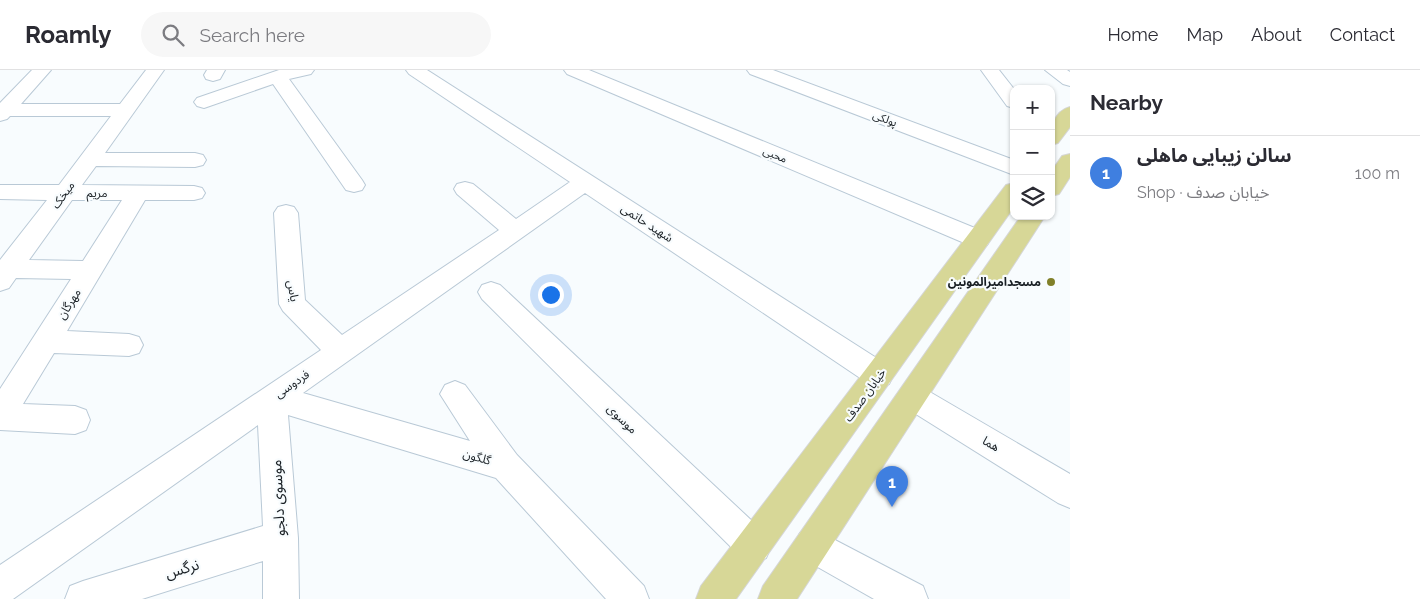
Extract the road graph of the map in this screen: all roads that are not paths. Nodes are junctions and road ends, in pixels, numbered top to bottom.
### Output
1 (42, 70) edge
2 (155, 70) edge
3 (305, 70) edge
4 (415, 70) edge
5 (573, 70) edge
6 (756, 70) edge
7 (990, 70) edge
8 (1054, 70) edge
9 (278, 76) junction
10 (1070, 80) edge
11 (1010, 97) edge
12 (204, 102) dead end
13 (126, 110) junction
14 (2, 113) edge
15 (1070, 113) edge
16 (1055, 134) edge
17 (90, 159) junction
18 (195, 160) dead end
19 (1070, 162) edge
20 (1010, 166) edge
21 (586, 182) junction
22 (1055, 184) edge
23 (354, 185) dead end
24 (465, 189) dead end
25 (0, 192) edge
26 (65, 192) junction
27 (138, 193) junction
28 (194, 193) dead end
29 (1010, 196) edge
30 (286, 213) dead end
31 (1030, 220) edge
32 (515, 231) junction
33 (978, 240) junction
34 (90, 270) junction
35 (3, 273) edge
36 (491, 292) dead end
37 (47, 341) junction
38 (129, 345) dead end
39 (340, 351) junction
40 (879, 375) junction
41 (455, 394) dead end
42 (912, 397) junction
43 (272, 398) junction
44 (0, 416) edge
45 (75, 420) dead end
46 (506, 466) junction
47 (1070, 492) edge
48 (281, 538) junction
49 (812, 545) junction
50 (754, 546) junction
51 (2, 580) edge
52 (83, 599) edge
53 (281, 599) edge
54 (631, 599) edge
55 (714, 599) edge
56 (776, 599) edge
57 (910, 599) edge

1 - 14 street
2 - 13 street, میخک
3 - 9 street
4 - 21 street, شهید حاتمی
5 - 33 street, محبی
6 - 20 street, پولکی
7 - 11 street
8 - 10 street
9 - 12 street
9 - 23 street
13 - 14 street
13 - 17 street, میخک
15 - 16 main road
17 - 18 street
17 - 26 street, میخک
19 - 22 main road
21 - 32 street, فردوسی
21 - 40 street, شهید حاتمی
24 - 32 street
25 - 26 street, مریم
26 - 27 street, مریم
26 - 35 street, میخک
27 - 28 street, مریم
27 - 34 street, مهرگان
29 - 33 main road, خیابان صدف
30 - 39 street, یاس
31 - 42 main road
32 - 39 street, فردوسی
33 - 40 main road, خیابان صدف
34 - 35 street
34 - 37 street, مهرگان
36 - 50 street, موسوی
37 - 38 street
37 - 44 street, مهرگان
39 - 43 street, فردوسی
40 - 50 main road, خیابان صدف
41 - 46 street
42 - 47 street, هما
42 - 49 main road
43 - 46 street, گلگون
43 - 48 street, موسوی دلجو
43 - 51 street, فردوسی
44 - 45 street
46 - 54 street, گلگون
48 - 52 street, نرگس
48 - 53 street, موسوی دلجو
49 - 56 main road
49 - 57 street
50 - 55 main road, خیابان صدف

